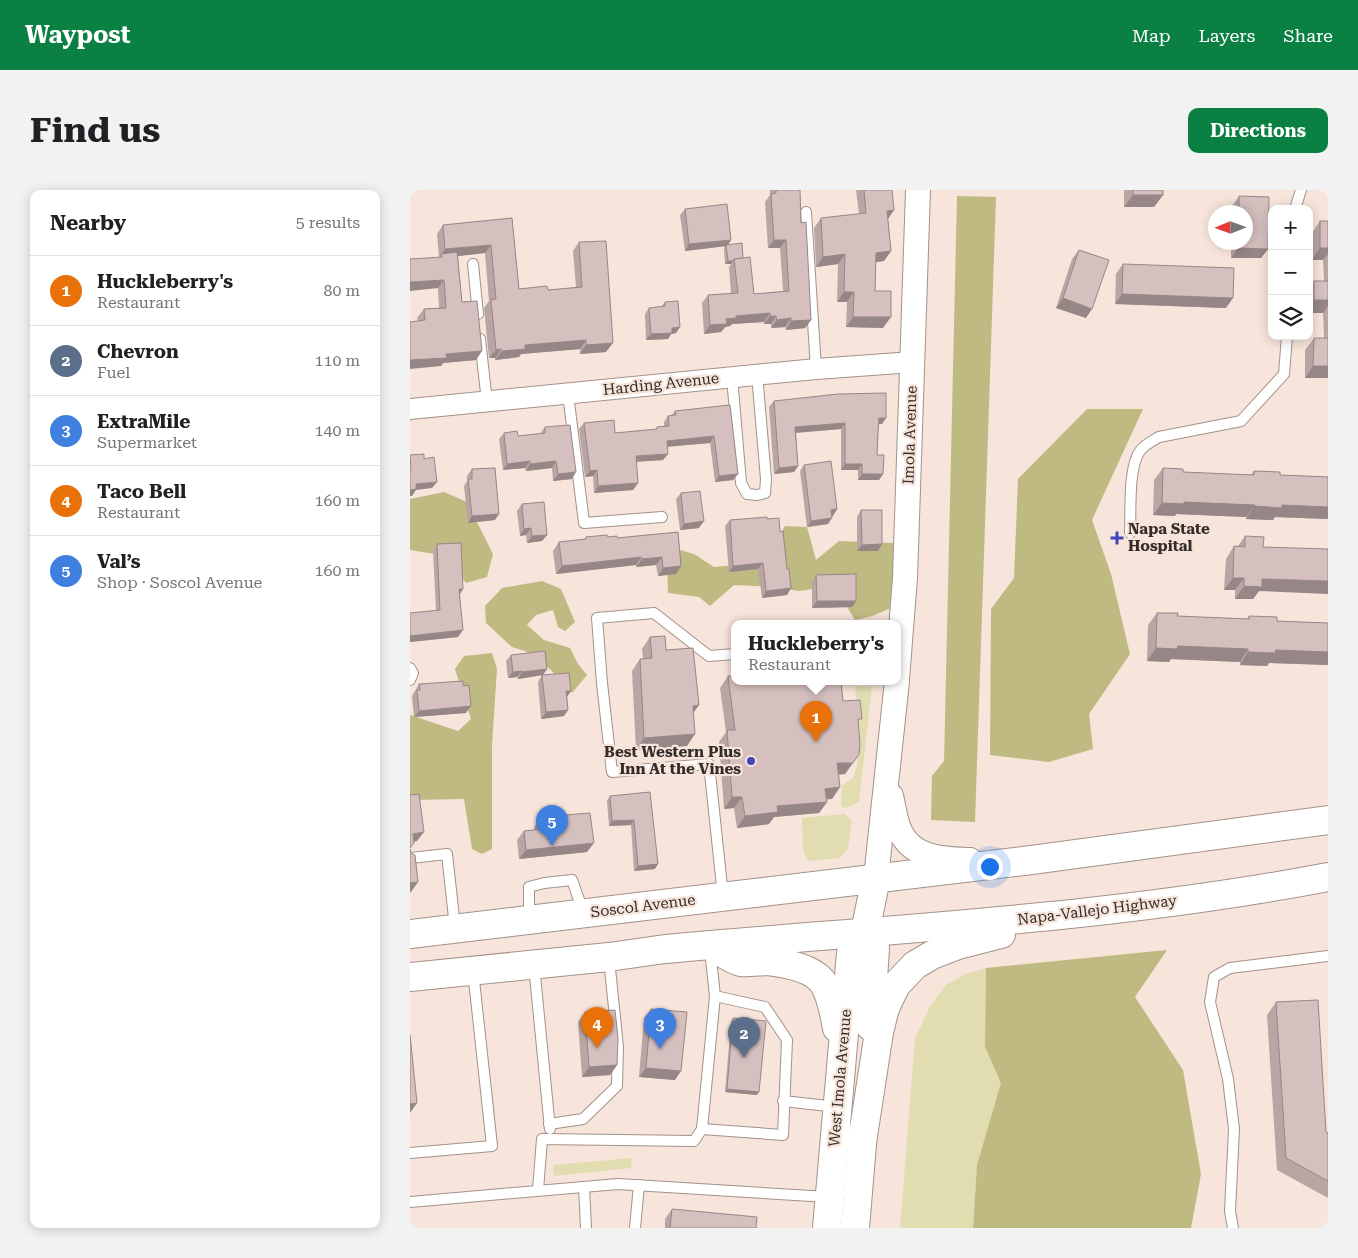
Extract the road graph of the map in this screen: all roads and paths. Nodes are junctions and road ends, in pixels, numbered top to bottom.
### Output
1 (918, 190) edge
2 (1301, 190) edge
3 (1296, 205) edge
4 (806, 212) dead end
5 (473, 264) dead end
6 (1286, 340) edge
7 (913, 362) junction
8 (816, 368) junction
9 (757, 374) junction
10 (732, 377) junction
11 (568, 394) junction
12 (487, 402) junction
13 (410, 409) edge
14 (662, 517) dead end
15 (1130, 533) dead end
16 (901, 625) edge
17 (731, 654) edge
18 (410, 668) edge
19 (410, 680) edge
20 (896, 685) edge
21 (887, 774) junction
22 (1328, 820) edge
23 (410, 858) edge
24 (1024, 861) junction
25 (1328, 877) edge
26 (876, 878) junction
27 (723, 896) junction
28 (1084, 912) junction
29 (455, 928) junction
30 (864, 932) junction
31 (410, 934) edge
32 (710, 945) junction
33 (1328, 956) edge
34 (609, 957) junction
35 (534, 964) junction
36 (473, 970) junction
37 (410, 977) edge
38 (715, 996) junction
39 (840, 1072) junction
40 (783, 1101) junction
41 (837, 1107) junction
42 (549, 1124) junction
43 (702, 1129) junction
44 (551, 1139) junction
45 (861, 1149) junction
46 (410, 1153) edge
47 (639, 1185) junction
48 (584, 1187) junction
49 (538, 1190) junction
50 (830, 1197) junction
51 (410, 1202) edge
52 (586, 1228) edge
53 (635, 1228) edge
54 (826, 1228) edge
55 (855, 1228) edge
56 (1233, 1228) edge

1 - 7 street, Imola Avenue
2 - 3 lane
4 - 8 lane
5 - 12 lane
6 - 15 lane
7 - 8 street, Harding Avenue
7 - 16 street, Imola Avenue
8 - 9 street, Harding Avenue
9 - 10 street, Harding Avenue
9 - 10 lane
10 - 11 street, Harding Avenue
11 - 12 street, Harding Avenue
11 - 14 lane
12 - 13 street, Harding Avenue
17 - 27 lane
18 - 19 lane
20 - 21 street, Imola Avenue
21 - 24 street
21 - 26 street, Imola Avenue
22 - 24 main road
23 - 29 lane
24 - 26 main road
25 - 28 main road, Napa-Vallejo Highway
26 - 27 main road, Soscol Avenue
26 - 30 main road, West Imola Avenue
27 - 29 main road, Soscol Avenue
28 - 30 main road, Napa-Vallejo Highway
28 - 45 main road
29 - 31 main road, Soscol Avenue
30 - 32 main road
30 - 39 main road, West Imola Avenue
30 - 45 main road, West Imola Avenue
32 - 34 main road
32 - 38 lane
32 - 39 main road
33 - 56 lane
34 - 35 main road
34 - 42 lane
35 - 36 main road
35 - 42 lane
36 - 37 main road
36 - 46 lane
38 - 40 lane
38 - 43 lane
39 - 41 main road, West Imola Avenue
40 - 41 lane
40 - 43 lane
41 - 50 main road, West Imola Avenue
42 - 44 lane
43 - 44 lane
44 - 49 lane
45 - 55 main road, West Imola Avenue
47 - 48 lane
47 - 50 lane
47 - 53 lane
48 - 49 lane
48 - 52 lane
49 - 51 lane
50 - 54 main road, West Imola Avenue

